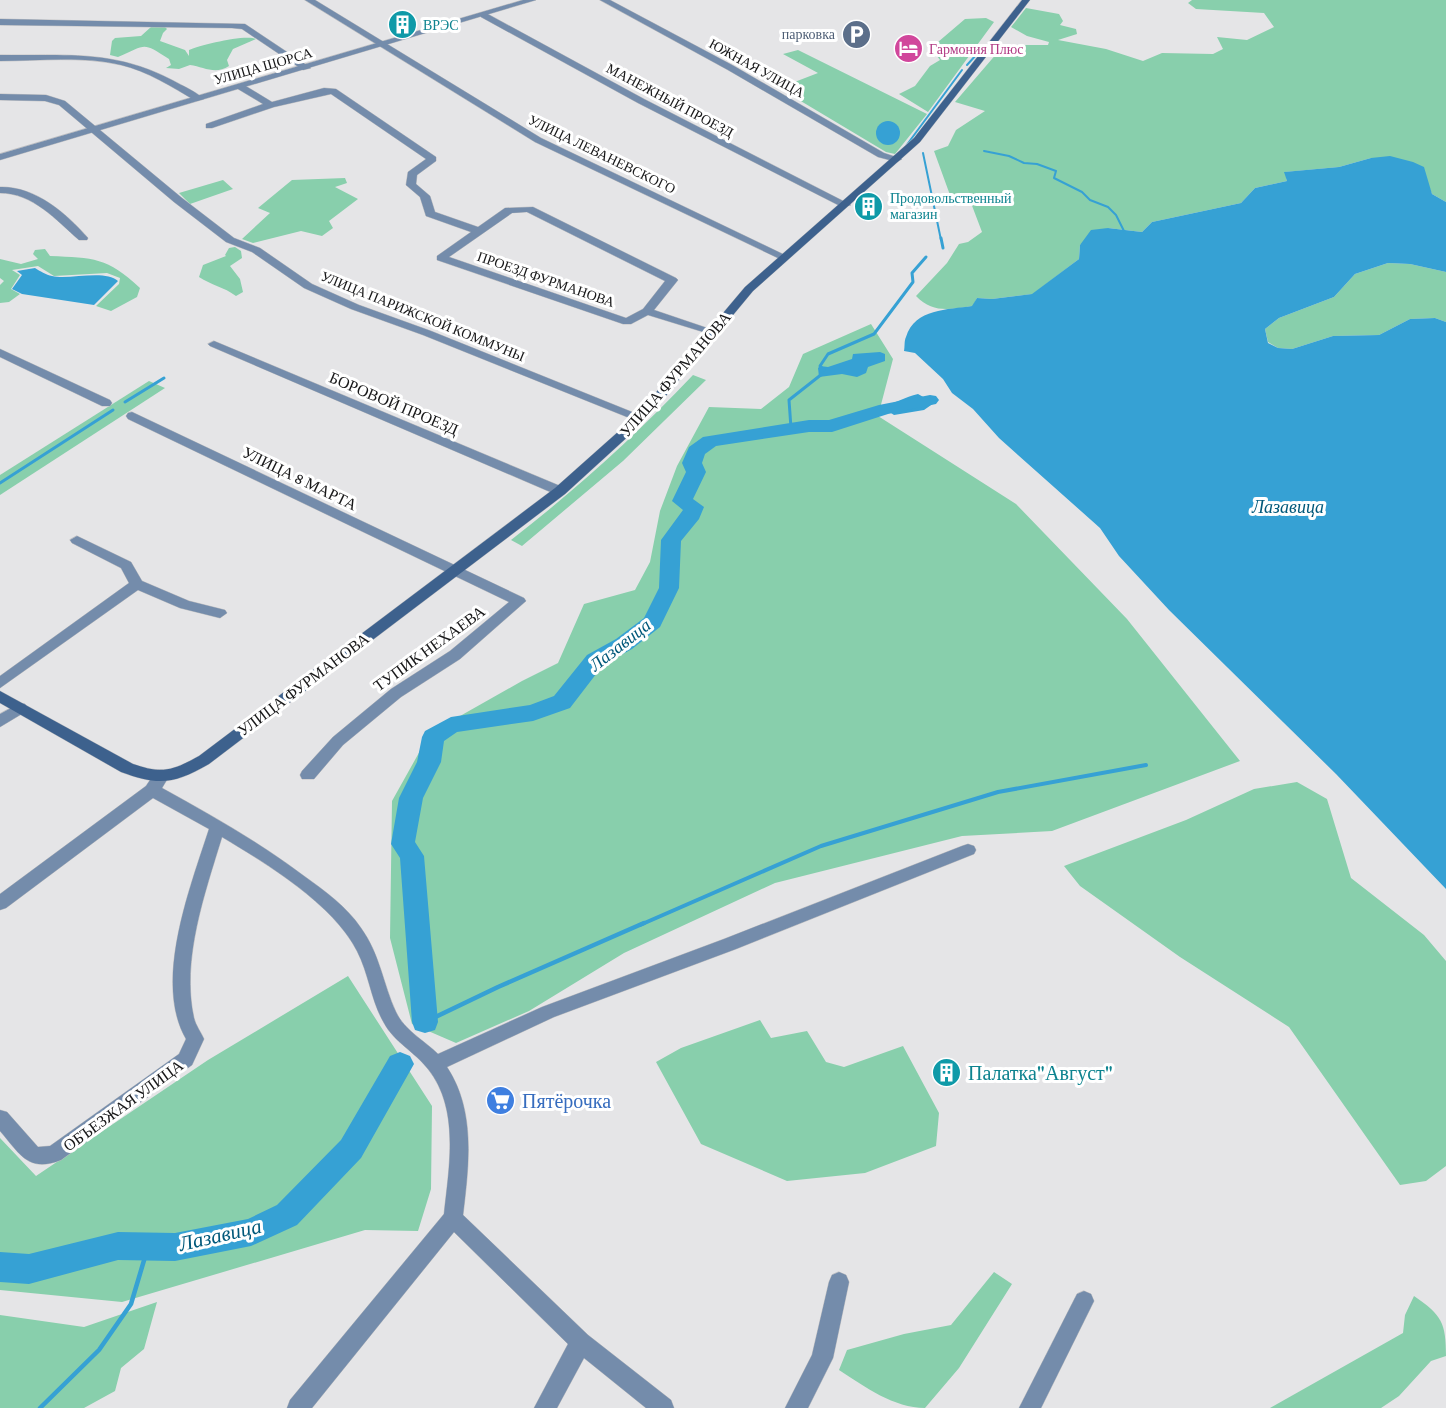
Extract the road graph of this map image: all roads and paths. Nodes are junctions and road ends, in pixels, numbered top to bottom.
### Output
1 (309, 0) edge
2 (532, 0) edge
3 (604, 0) edge
4 (1026, 0) edge
5 (484, 15) junction
6 (0, 22) edge
7 (384, 45) junction
8 (0, 58) edge
9 (306, 68) junction
10 (241, 87) junction
11 (0, 97) edge
12 (199, 99) junction
13 (272, 105) junction
14 (209, 126) dead end
15 (92, 130) junction
16 (0, 157) edge
17 (897, 159) junction
18 (0, 190) edge
19 (846, 205) junction
20 (479, 231) junction
21 (83, 238) dead end
22 (784, 257) junction
23 (647, 311) junction
24 (713, 332) junction
25 (214, 344) dead end
26 (0, 353) edge
27 (106, 403) dead end
28 (132, 416) dead end
29 (641, 418) junction
30 (560, 491) junction
31 (77, 540) dead end
32 (454, 570) junction
33 (137, 584) junction
34 (220, 613) dead end
35 (0, 683) edge
36 (0, 696) edge
37 (20, 708) junction
38 (0, 722) edge
39 (308, 775) dead end
40 (156, 784) junction
41 (218, 825) junction
42 (968, 850) dead end
43 (0, 903) edge
44 (435, 1064) junction
45 (0, 1118) edge
46 (453, 1218) junction
47 (839, 1282) dead end
48 (1084, 1301) dead end
49 (581, 1342) junction
50 (298, 1408) edge
51 (545, 1408) edge
52 (663, 1408) edge
53 (796, 1408) edge
54 (1030, 1408) edge

1 - 7 street, УЛИЦА ЛЕВАНЕВСКОГО
2 - 5 street, УЛИЦА ЩОРСА
3 - 17 street, ЮЖНАЯ УЛИЦА
4 - 17 main road, УЛИЦА ФУРМАНОВА
5 - 7 street, УЛИЦА ЩОРСА
5 - 19 street, МАНЕЖНЫЙ ПРОЕЗД
6 - 9 street
7 - 9 street, УЛИЦА ЩОРСА
7 - 22 street, УЛИЦА ЛЕВАНЕВСКОГО
8 - 12 street
9 - 10 street, УЛИЦА ЩОРСА
10 - 12 street, УЛИЦА ЩОРСА
10 - 13 street
11 - 15 street, УЛИЦА ПАРИЖСКОЙ КОММУНЫ
12 - 15 street, УЛИЦА ЩОРСА
13 - 14 street
13 - 20 street
15 - 16 street, УЛИЦА ЩОРСА
15 - 29 street, УЛИЦА ПАРИЖСКОЙ КОММУНЫ
17 - 19 main road, УЛИЦА ФУРМАНОВА
18 - 21 street
19 - 22 main road, УЛИЦА ФУРМАНОВА
20 - 23 street, ПРОЕЗД ФУРМАНОВА
20 - 23 street, ПРОЕЗД ФУРМАНОВА
22 - 24 main road, УЛИЦА ФУРМАНОВА
23 - 24 street
24 - 29 main road, УЛИЦА ФУРМАНОВА
25 - 30 street, БОРОВОЙ ПРОЕЗД
26 - 27 street
28 - 32 street, УЛИЦА 8 МАРТА
29 - 30 main road, УЛИЦА ФУРМАНОВА
30 - 32 main road, УЛИЦА ФУРМАНОВА
31 - 33 street
32 - 39 street, ТУПИК НЕХАЕВА
32 - 40 main road, УЛИЦА ФУРМАНОВА
33 - 34 street
33 - 35 street
36 - 37 main road
37 - 38 street
37 - 40 main road
40 - 41 street
40 - 43 street, УЛИЦА ФУРМАНОВА
41 - 44 street
41 - 45 street, ОБЪЕЗЖАЯ УЛИЦА
42 - 44 street
44 - 46 street
46 - 49 street
46 - 50 street
47 - 53 street
48 - 54 street
49 - 51 street
49 - 52 street

